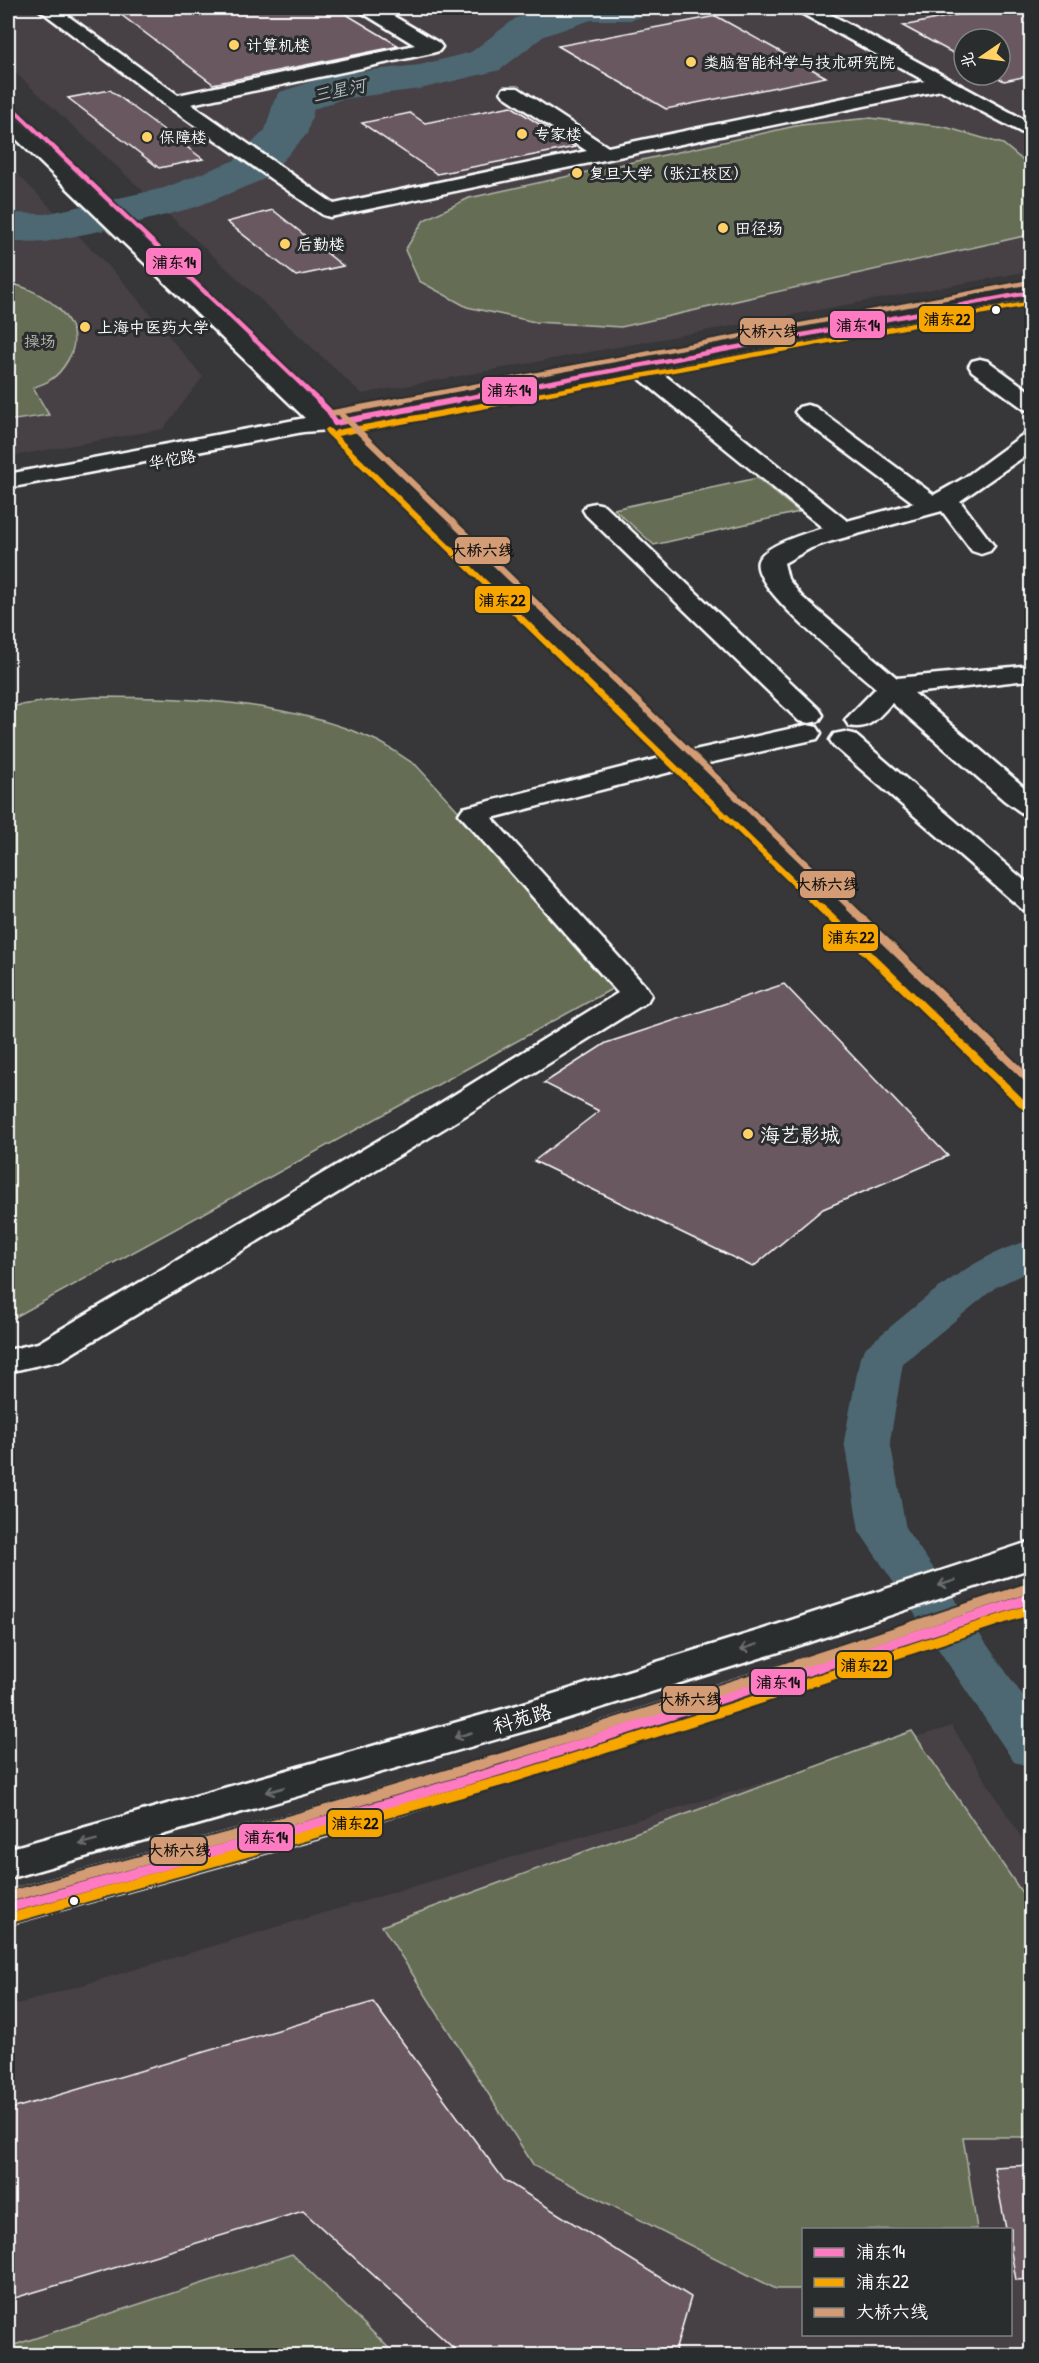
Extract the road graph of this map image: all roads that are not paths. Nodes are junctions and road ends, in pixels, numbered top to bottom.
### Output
1 (46, 8) edge
2 (368, 8) edge
3 (813, 11) edge
4 (945, 83) junction
5 (511, 92) dead end
6 (174, 102) junction
7 (8, 104) edge
8 (8, 120) edge
9 (1032, 132) edge
10 (605, 154) junction
11 (97, 198) junction
12 (1032, 292) edge
13 (639, 366) junction
14 (980, 366) dead end
15 (1032, 404) edge
16 (807, 412) dead end
17 (335, 423) junction
18 (1032, 439) edge
19 (8, 481) edge
20 (8, 489) edge
21 (939, 503) junction
22 (595, 510) dead end
23 (843, 531) junction
24 (981, 546) dead end
25 (1028, 672) dead end
26 (893, 687) junction
27 (808, 724) junction
28 (851, 730) junction
29 (682, 761) junction
30 (1032, 807) edge
31 (1032, 903) edge
32 (1032, 1098) edge
33 (8, 1361) edge
34 (1017, 1559) edge
35 (1031, 1598) edge
36 (8, 1864) edge
37 (8, 1908) edge

1 - 6 street
2 - 6 street
3 - 4 street
4 - 9 street
4 - 10 street
5 - 10 street
6 - 10 street
7 - 11 street
8 - 11 street
11 - 17 street
12 - 13 street, 华佗路
13 - 17 street, 华佗路
13 - 23 street
14 - 15 street
16 - 21 street
17 - 19 street, 华佗路
17 - 20 street, 华佗路
17 - 29 street
18 - 21 street
21 - 23 street
21 - 24 street
22 - 27 street
23 - 26 street
25 - 26 street
26 - 28 street
26 - 30 street
27 - 28 street
27 - 29 street
28 - 31 street
29 - 32 street
29 - 33 street
34 -> 36 street, 科苑路
35 - 37 street

